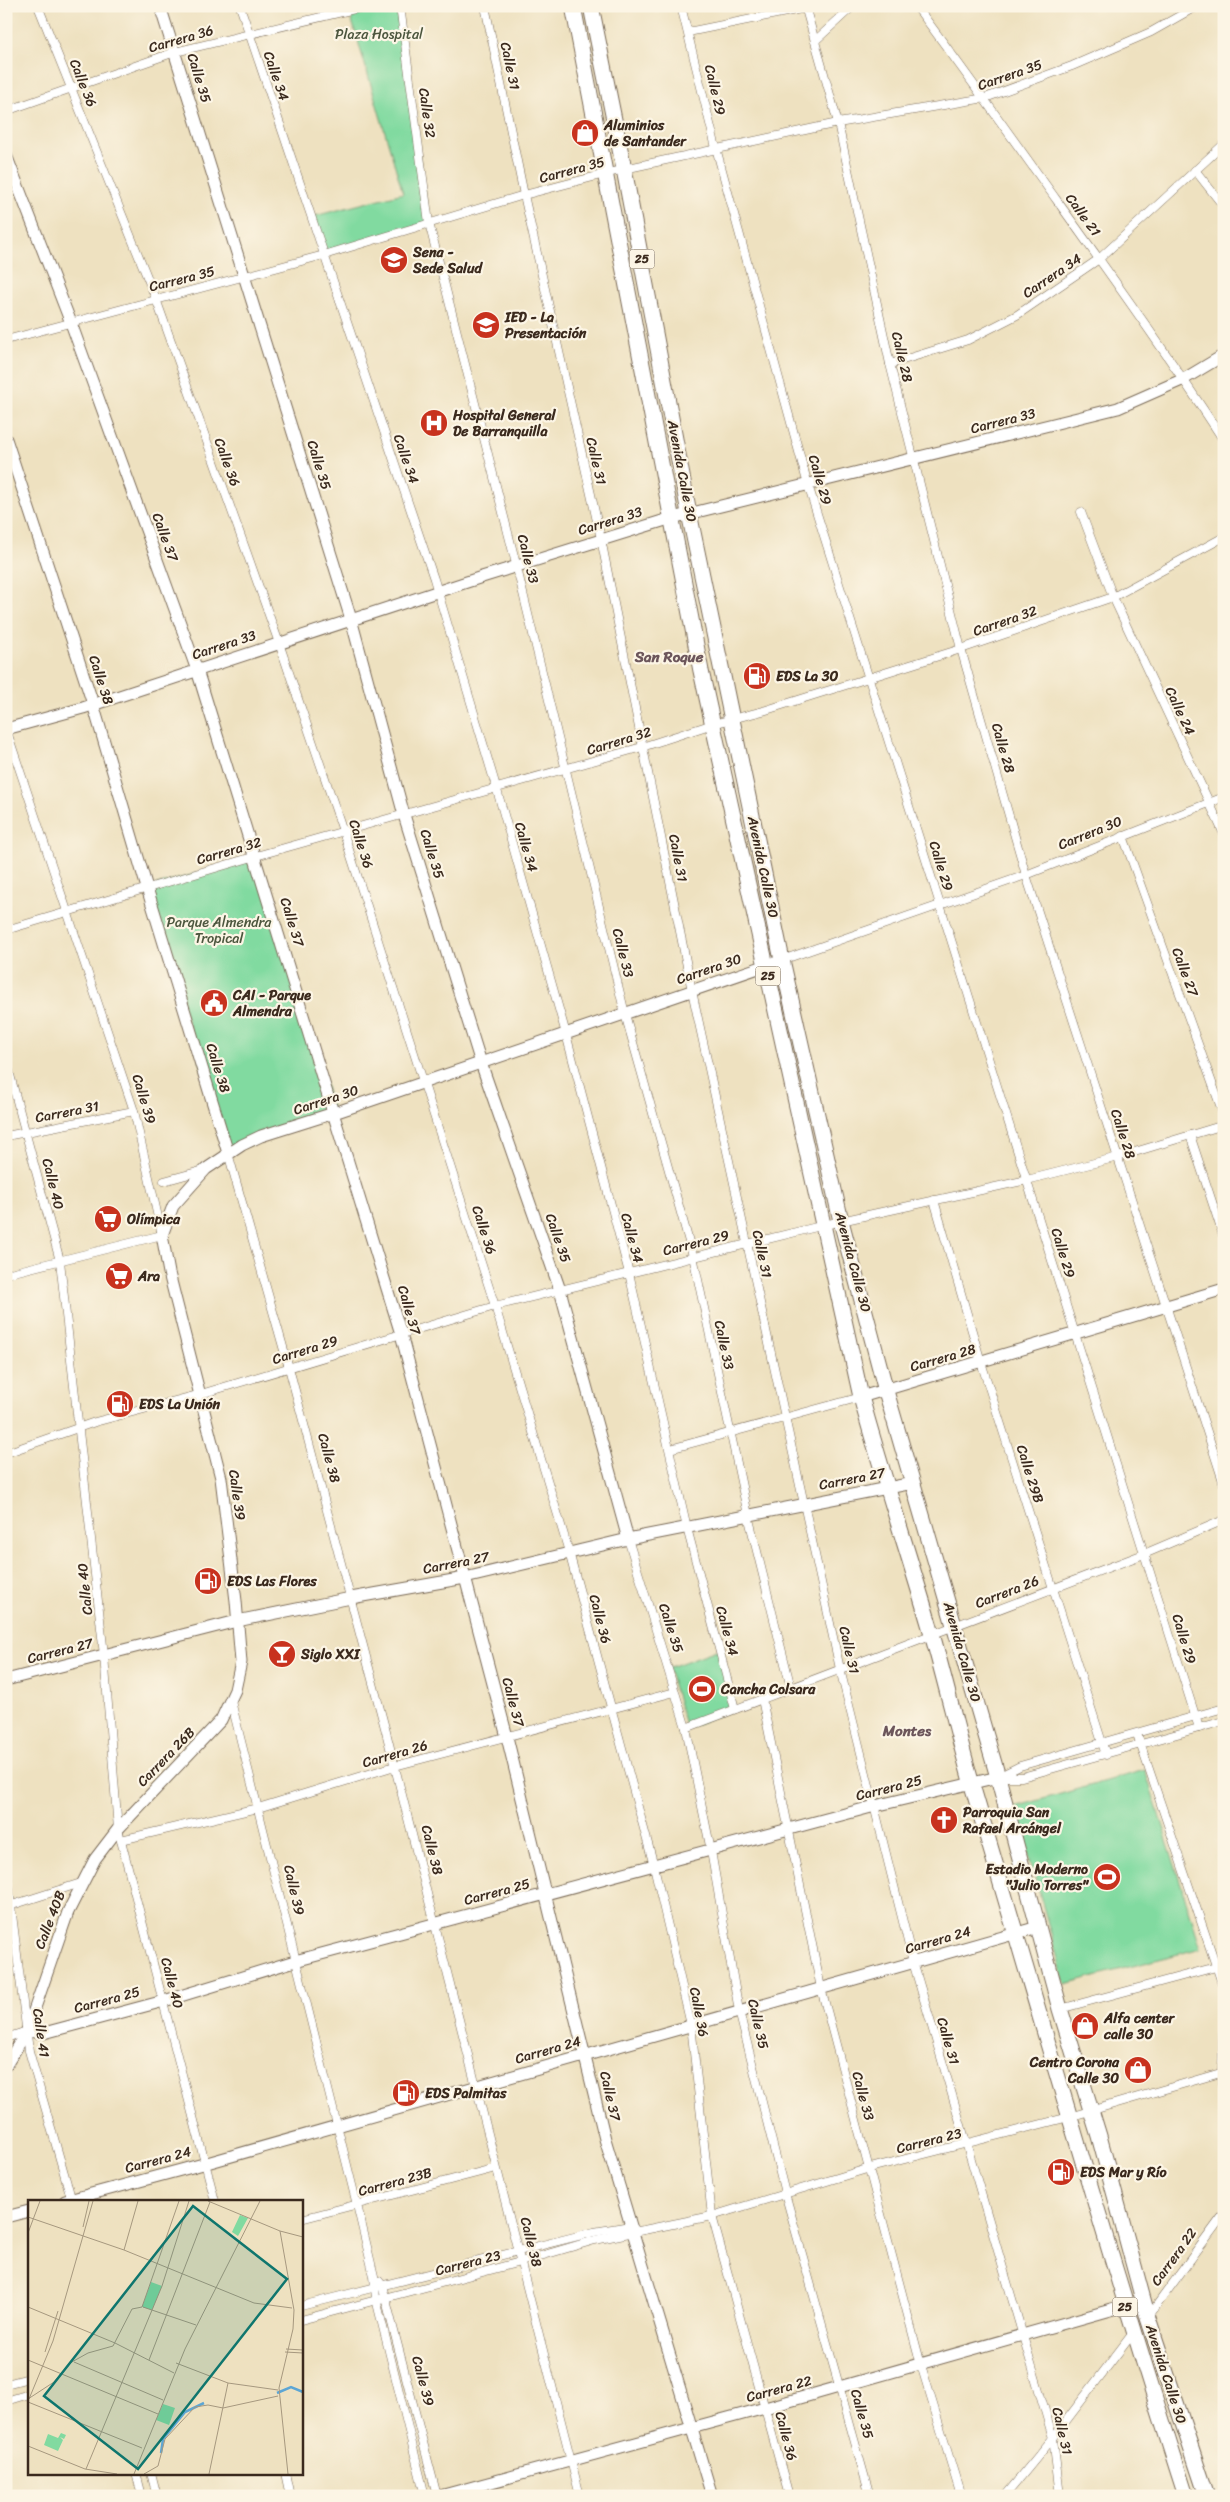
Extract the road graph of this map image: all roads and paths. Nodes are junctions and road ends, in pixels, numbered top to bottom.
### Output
1 (38, 6) edge
2 (160, 6) edge
3 (240, 6) edge
4 (367, 6) edge
5 (400, 6) edge
6 (485, 6) edge
7 (573, 6) edge
8 (591, 6) edge
9 (681, 6) edge
10 (854, 6) edge
11 (916, 6) edge
12 (1197, 6) edge
13 (805, 7) edge
14 (352, 8) edge
15 (688, 32) junction
16 (248, 33) junction
17 (815, 41) junction
18 (175, 52) junction
19 (71, 88) junction
20 (985, 98) junction
21 (6, 111) edge
22 (838, 123) junction
23 (1224, 144) edge
24 (716, 148) junction
25 (6, 155) edge
26 (624, 169) junction
27 (1195, 170) junction
28 (605, 174) junction
29 (524, 195) junction
30 (1222, 202) edge
31 (429, 223) junction
32 (324, 255) junction
33 (1099, 259) junction
34 (245, 276) junction
35 (156, 299) junction
36 (71, 323) junction
37 (6, 340) edge
38 (1224, 355) edge
39 (890, 364) junction
40 (1184, 380) junction
41 (6, 439) edge
42 (1224, 441) edge
43 (913, 459) junction
44 (808, 484) junction
45 (1081, 512) dead end
46 (689, 513) junction
47 (672, 518) junction
48 (1224, 537) edge
49 (601, 539) junction
50 (517, 566) junction
51 (438, 592) junction
52 (1114, 597) junction
53 (351, 619) junction
54 (279, 643) junction
55 (961, 649) junction
56 (197, 670) junction
57 (869, 679) junction
58 (93, 704) junction
59 (733, 719) junction
60 (713, 724) junction
61 (6, 729) edge
62 (642, 747) junction
63 (566, 770) junction
64 (497, 790) junction
65 (1224, 797) edge
66 (1209, 804) junction
67 (404, 815) junction
68 (343, 831) junction
69 (1224, 834) edge
70 (1123, 836) junction
71 (256, 856) junction
72 (1026, 875) junction
73 (147, 888) junction
74 (940, 904) junction
75 (66, 914) junction
76 (6, 930) edge
77 (782, 960) junction
78 (766, 966) junction
79 (692, 991) junction
80 (624, 1014) junction
81 (566, 1034) junction
82 (6, 1060) edge
83 (481, 1063) junction
84 (424, 1082) junction
85 (134, 1111) junction
86 (334, 1113) junction
87 (1224, 1116) edge
88 (1224, 1125) edge
89 (27, 1133) junction
90 (1190, 1135) junction
91 (6, 1136) edge
92 (228, 1154) junction
93 (1118, 1157) junction
94 (206, 1169) junction
95 (1027, 1180) junction
96 (164, 1181) dead end
97 (934, 1200) junction
98 (841, 1221) junction
99 (824, 1226) junction
100 (162, 1235) junction
101 (1224, 1238) edge
102 (747, 1244) junction
103 (693, 1256) junction
104 (60, 1261) junction
105 (629, 1273) junction
106 (6, 1274) edge
107 (1224, 1289) edge
108 (560, 1290) junction
109 (495, 1306) junction
110 (1165, 1307) junction
111 (401, 1334) junction
112 (1075, 1334) junction
113 (981, 1362) junction
114 (289, 1368) junction
115 (886, 1390) junction
116 (201, 1394) junction
117 (861, 1397) junction
118 (784, 1418) junction
119 (80, 1427) junction
120 (730, 1433) junction
121 (670, 1449) junction
122 (6, 1453) edge
123 (913, 1482) junction
124 (1224, 1484) edge
125 (886, 1488) junction
126 (804, 1504) junction
127 (748, 1515) junction
128 (1224, 1520) edge
129 (687, 1528) junction
130 (628, 1540) junction
131 (570, 1552) junction
132 (1144, 1554) junction
133 (465, 1578) junction
134 (1053, 1588) junction
135 (351, 1598) junction
136 (237, 1621) junction
137 (954, 1626) junction
138 (932, 1634) junction
139 (104, 1655) junction
140 (840, 1669) junction
141 (6, 1680) edge
142 (791, 1688) junction
143 (675, 1692) junction
144 (762, 1699) junction
145 (231, 1701) junction
146 (1224, 1708) edge
147 (612, 1709) junction
148 (735, 1709) junction
149 (1195, 1717) junction
150 (1224, 1721) edge
151 (686, 1728) junction
152 (1199, 1728) junction
153 (1137, 1734) junction
154 (506, 1737) junction
155 (1103, 1743) junction
156 (1141, 1744) junction
157 (1106, 1754) junction
158 (396, 1766) junction
159 (998, 1777) junction
160 (972, 1783) junction
161 (875, 1806) junction
162 (258, 1808) junction
163 (788, 1831) junction
164 (120, 1834) junction
165 (711, 1851) junction
166 (6, 1866) edge
167 (654, 1866) junction
168 (81, 1883) junction
169 (546, 1895) junction
170 (9, 1905) edge
171 (435, 1924) junction
172 (1038, 1927) junction
173 (1016, 1933) junction
174 (295, 1961) junction
175 (912, 1962) junction
176 (1216, 1966) junction
177 (821, 1988) junction
178 (1224, 1989) edge
179 (164, 2000) junction
180 (1060, 2009) junction
181 (739, 2011) junction
182 (1224, 2014) edge
183 (690, 2025) junction
184 (27, 2031) junction
185 (6, 2038) edge
186 (585, 2055) junction
187 (6, 2065) edge
188 (1223, 2072) edge
189 (476, 2086) junction
190 (1224, 2092) edge
191 (1091, 2111) junction
192 (1069, 2118) junction
193 (337, 2125) junction
194 (965, 2145) junction
195 (207, 2163) junction
196 (496, 2168) junction
197 (870, 2168) junction
198 (785, 2193) junction
199 (69, 2200) edge
200 (215, 2200) edge
201 (357, 2205) junction
202 (28, 2211) edge
203 (1224, 2214) edge
204 (712, 2216) junction
205 (6, 2217) edge
206 (302, 2220) edge
207 (634, 2230) junction
208 (518, 2250) junction
209 (520, 2262) junction
210 (374, 2276) junction
211 (382, 2285) junction
212 (374, 2288) junction
213 (385, 2297) junction
214 (376, 2299) junction
215 (302, 2306) edge
216 (1125, 2306) junction
217 (1148, 2318) junction
218 (302, 2320) edge
219 (1133, 2333) junction
220 (1023, 2336) junction
221 (921, 2365) junction
222 (28, 2378) edge
223 (6, 2384) edge
224 (838, 2388) junction
225 (28, 2394) edge
226 (6, 2401) edge
227 (765, 2408) junction
228 (691, 2428) junction
229 (1053, 2438) junction
230 (571, 2460) junction
231 (136, 2474) edge
232 (151, 2474) edge
233 (285, 2474) edge
234 (142, 2496) edge
235 (157, 2496) edge
236 (290, 2496) edge
237 (425, 2496) edge
238 (439, 2496) edge
239 (580, 2496) edge
240 (712, 2496) edge
241 (789, 2496) edge
242 (870, 2496) edge
243 (961, 2496) edge
244 (1005, 2496) edge
245 (1060, 2496) edge
246 (1186, 2496) edge
247 (1207, 2496) edge

1 - 19 street, Calle 36
2 - 18 street, Calle 35
3 - 16 street, Calle 34
4 - 14 street, Carrera 36
5 - 31 street, Calle 32
6 - 29 street, Calle 31
7 - 28 highway, Avenida Calle 30 / 25
8 - 26 highway, Avenida Calle 30 / 25
9 - 15 street, Calle 29
10 - 17 street
11 - 20 street, Calle 21
12 - 20 street, Carrera 35
13 - 15 street
13 - 17 street, Calle 28
14 - 16 street, Carrera 36
15 - 24 street, Calle 29
16 - 18 street, Carrera 36
16 - 32 street, Calle 34
17 - 22 street, Calle 28
18 - 19 street, Carrera 36
18 - 34 street, Calle 35
19 - 21 street, Carrera 36
19 - 35 street, Calle 36
20 - 22 street, Carrera 35
20 - 33 street, Calle 21
22 - 24 street, Carrera 35
22 - 39 street, Calle 28
23 - 27 street, Carrera 34
24 - 26 street, Carrera 35
24 - 44 street, Calle 29
25 - 36 street, Calle 37
26 - 28 street, Carrera 35
26 - 46 highway, Avenida Calle 30 / 25
27 - 30 street
27 - 33 street, Carrera 34
28 - 29 street, Carrera 35
28 - 47 highway, Avenida Calle 30 / 25
29 - 31 street, Carrera 35
29 - 49 street, Calle 31
31 - 32 street, Carrera 35
31 - 50 street, Calle 33
32 - 34 street, Carrera 35
32 - 51 street, Calle 34
33 - 39 street, Carrera 34
33 - 40 street, Calle 21
34 - 35 street, Carrera 35
34 - 53 street, Calle 35
35 - 36 street, Carrera 35
35 - 54 street, Calle 36
36 - 37 street, Carrera 35
36 - 56 street, Calle 37
38 - 40 street, Carrera 33
39 - 43 street, Calle 28
40 - 42 street, Calle 21
40 - 43 street, Carrera 33
41 - 58 street, Calle 38
43 - 44 street, Carrera 33
43 - 55 street, Calle 28
44 - 46 street, Carrera 33
44 - 57 street, Calle 29
45 - 52 street, Calle 24
46 - 47 street, Carrera 33
46 - 59 highway, Avenida Calle 30 / 25
47 - 49 street, Carrera 33
47 - 60 highway, Avenida Calle 30 / 25
48 - 52 street, Carrera 32
49 - 50 street, Carrera 33
49 - 62 street, Calle 31
50 - 51 street, Carrera 33
50 - 63 street, Calle 33
51 - 53 street, Carrera 33
51 - 64 street, Calle 34
52 - 55 street, Carrera 32
52 - 66 street, Calle 24
53 - 54 street, Carrera 33
53 - 67 street, Calle 35
54 - 56 street, Carrera 33
54 - 68 street, Calle 36
55 - 57 street, Carrera 32
55 - 72 street, Calle 28
56 - 58 street, Carrera 33
56 - 71 street, Calle 37
57 - 59 street, Carrera 32
57 - 74 street, Calle 29
58 - 61 street, Carrera 33
58 - 73 street, Calle 38
59 - 60 street, Carrera 32
59 - 77 highway, Avenida Calle 30 / 25
60 - 62 street, Carrera 32
60 - 78 highway, Avenida Calle 30 / 25
61 - 75 street, Calle 39
62 - 63 street, Carrera 32
62 - 79 street, Calle 31
63 - 64 street, Carrera 32
63 - 80 street, Calle 33
64 - 67 street, Carrera 32
64 - 81 street, Calle 34
65 - 66 street, Carrera 30
66 - 69 street, Calle 24
66 - 70 street, Carrera 30
67 - 68 street, Carrera 32
67 - 83 street, Calle 35
68 - 71 street, Carrera 32
68 - 84 street, Calle 36
70 - 72 street, Carrera 30
70 - 87 street, Calle 27
71 - 73 street, Carrera 32
71 - 86 street, Calle 37
72 - 74 street, Carrera 30
72 - 93 street, Calle 28
73 - 75 street, Carrera 32
73 - 92 street, Calle 38
74 - 77 street, Carrera 30
74 - 95 street, Calle 29
75 - 76 street, Carrera 32
75 - 85 street, Calle 39
77 - 78 street, Carrera 30
77 - 98 highway, Avenida Calle 30 / 25
78 - 79 street, Carrera 30
78 - 99 highway, Avenida Calle 30 / 25
79 - 80 street, Carrera 30
79 - 102 street, Calle 31
80 - 81 street, Carrera 30
80 - 103 street, Calle 33
81 - 83 street, Carrera 30
81 - 105 street, Calle 34
82 - 89 street, Calle 40
83 - 84 street, Carrera 30
83 - 108 street, Calle 35
84 - 86 street, Carrera 30
84 - 109 street, Calle 36
85 - 89 street, Carrera 31
85 - 100 street, Calle 39
86 - 92 street, Carrera 30
86 - 111 street, Calle 37
88 - 90 street, Carrera 29
89 - 91 street, Carrera 31
89 - 104 street, Calle 40
90 - 93 street, Carrera 29
90 - 101 street
92 - 94 street, Carrera 30
92 - 114 street, Calle 38
93 - 95 street, Carrera 29
93 - 110 street, Calle 28
94 - 96 street, Carrera 30
94 - 100 street, Carrera 30
95 - 97 street, Carrera 29
95 - 112 street, Calle 29
97 - 98 street, Carrera 29
97 - 113 street, Calle 29B
98 - 99 street, Carrera 29
98 - 115 highway, Avenida Calle 30 / 25
99 - 102 street, Carrera 29
99 - 117 highway, Avenida Calle 30 / 25
100 - 104 street
100 - 116 street, Calle 39
102 - 103 street, Carrera 29
102 - 118 street, Calle 31
103 - 105 street, Carrera 29
103 - 120 street, Calle 33
104 - 106 street
104 - 119 street, Calle 40
105 - 108 street, Carrera 29
105 - 121 street, Calle 34
107 - 110 street, Carrera 28
108 - 109 street, Carrera 29
108 - 130 street, Calle 35
109 - 111 street, Carrera 29
109 - 131 street, Calle 36
110 - 112 street, Carrera 28
110 - 124 street, Calle 28
111 - 114 street, Carrera 29
111 - 133 street, Calle 37
112 - 113 street, Carrera 28
112 - 132 street, Calle 29
113 - 115 street, Carrera 28
113 - 134 street, Calle 29B
114 - 116 street, Carrera 29
114 - 135 street, Calle 38
115 - 117 street, Carrera 28
115 - 123 highway, Avenida Calle 30 / 25
116 - 119 street, Carrera 29
116 - 136 street, Calle 39
117 - 118 street, Carrera 28
117 - 125 highway, Avenida Calle 30 / 25
118 - 120 street, Carrera 28
118 - 126 street, Calle 31
119 - 122 street, Carrera 29
119 - 139 street, Calle 40
120 - 121 street, Carrera 28
120 - 127 street, Calle 33
121 - 129 street, Calle 34
123 - 125 street, Carrera 27
123 - 137 highway, Avenida Calle 30 / 25
125 - 126 street, Carrera 27
125 - 138 highway, Avenida Calle 30 / 25
126 - 127 street, Carrera 27
126 - 140 street, Calle 31
127 - 129 street, Carrera 27
127 - 142 street, Calle 33
128 - 132 street, Carrera 26
129 - 130 street, Carrera 27
129 - 148 street, Calle 34
130 - 131 street, Carrera 27
130 - 143 street, Calle 35
131 - 133 street, Carrera 27
131 - 147 street, Calle 36
132 - 134 street, Carrera 26
132 - 149 street, Calle 29
133 - 135 street, Carrera 27
133 - 154 street, Calle 37
134 - 137 street, Carrera 26
134 - 155 street, Calle 29B
135 - 136 street, Carrera 27
135 - 158 street, Calle 38
136 - 139 street, Carrera 27
136 - 145 street, Calle 39
137 - 138 street, Carrera 26
137 - 159 highway, Avenida Calle 30 / 25
138 - 140 street, Carrera 26
138 - 160 highway, Avenida Calle 30 / 25
139 - 141 street, Carrera 27
139 - 164 street, Calle 40
140 - 142 street, Carrera 26
140 - 161 street, Calle 31
142 - 144 street, Carrera 26
143 - 147 street, Carrera 26
143 - 151 street, Calle 35
144 - 148 street, Carrera 26
144 - 163 street, Calle 33
145 - 162 street, Calle 39
145 - 164 street, Carrera 26B
146 - 149 street, Carrera 25
147 - 154 street, Carrera 26
147 - 167 street, Calle 36
148 - 151 street, Carrera 26
149 - 152 street, Calle 29
149 - 153 street, Carrera 25
150 - 152 street, Carrera 25
151 - 165 street, Calle 35
152 - 156 street, Carrera 25
153 - 155 street, Carrera 25
153 - 156 street
154 - 158 street, Carrera 26
154 - 169 street, Calle 37
155 - 157 street, Calle 29B
155 - 159 street, Carrera 25
156 - 157 street, Carrera 25
156 - 176 street
157 - 159 street, Carrera 25
158 - 162 street, Carrera 26
158 - 171 street, Calle 38
159 - 160 street, Carrera 25
159 - 172 highway, Avenida Calle 30 / 25
160 - 161 street, Carrera 25
160 - 173 highway, Avenida Calle 30 / 25
161 - 163 street, Carrera 25
161 - 175 street, Calle 31
162 - 164 street, Carrera 26
162 - 174 street, Calle 39
163 - 165 street, Carrera 25
163 - 177 street, Calle 33
164 - 168 street, Calle 40B
164 - 179 street, Calle 40
165 - 167 street, Carrera 25
165 - 181 street, Calle 35
166 - 170 street, Calle 41
167 - 169 street, Carrera 25
167 - 183 street, Calle 36
168 - 170 street
168 - 184 street, Calle 40B
169 - 171 street, Carrera 25
169 - 186 street, Calle 37
170 - 184 street, Calle 41
171 - 174 street, Carrera 25
171 - 189 street, Calle 38
172 - 173 street, Carrera 24
172 - 180 highway, Avenida Calle 30 / 25
173 - 175 street, Carrera 24
173 - 192 highway, Avenida Calle 30 / 25
174 - 179 street, Carrera 25
174 - 193 street, Calle 39
175 - 177 street, Carrera 24
175 - 194 street, Calle 31
176 - 178 street
176 - 180 street
177 - 181 street, Carrera 24
177 - 197 street, Calle 33
179 - 184 street, Carrera 25
179 - 195 street, Calle 40
180 - 191 highway, Avenida Calle 30 / 25
181 - 183 street, Carrera 24
181 - 198 street, Calle 35
182 - 188 street
183 - 186 street, Carrera 24
183 - 204 street, Calle 36
184 - 185 street, Carrera 25
184 - 187 street, Calle 40B
184 - 199 street, Calle 41
186 - 189 street, Carrera 24
186 - 207 street, Calle 37
188 - 190 street
188 - 191 street, Carrera 23
189 - 193 street, Carrera 24
189 - 196 street, Calle 38
191 - 192 street, Carrera 23
191 - 217 highway, Avenida Calle 30 / 25
192 - 194 street, Carrera 23
192 - 216 highway, Avenida Calle 30 / 25
193 - 195 street, Carrera 24
193 - 201 street, Calle 39
194 - 197 street, Carrera 23
194 - 220 street, Calle 31
195 - 199 street, Carrera 24
195 - 200 street, Calle 40
196 - 201 street, Carrera 23B
196 - 208 street, Calle 38
197 - 198 street, Carrera 23
197 - 221 street, Calle 33
198 - 204 street, Carrera 23
198 - 224 street, Calle 35
201 - 206 street, Carrera 23B
201 - 210 street, Calle 39
202 - 205 street
203 - 217 street, Carrera 22
204 - 207 street, Carrera 23
204 - 227 street, Calle 36
207 - 208 street, Carrera 23
207 - 209 street, Carrera 23
207 - 228 street, Calle 37
208 - 209 street, Calle 38
208 - 211 street, Carrera 23
209 - 213 street, Carrera 23
209 - 230 street, Calle 38
210 - 211 street, Calle 39
210 - 212 street, Calle 39
211 - 212 street, Carrera 23
211 - 213 street, Calle 39
212 - 214 street, Calle 39
212 - 215 street, Carrera 23
213 - 214 street, Carrera 23
213 - 238 street, Calle 39
214 - 218 street, Carrera 23
214 - 237 street, Calle 39
216 - 219 highway, Avenida Calle 30 / 25
216 - 220 street, Carrera 22
217 - 247 highway, Avenida Calle 30 / 25
219 - 229 street
219 - 246 highway, Avenida Calle 30 / 25
220 - 221 street, Carrera 22
220 - 229 street, Calle 31
221 - 224 street, Carrera 22
221 - 243 street, Calle 33
222 - 223 street
224 - 227 street, Carrera 22
224 - 242 street, Calle 35
225 - 226 street
227 - 228 street, Carrera 22
227 - 241 street, Calle 36
228 - 230 street, Carrera 22
228 - 240 street, Calle 37
229 - 244 street
229 - 245 street, Calle 31
230 - 238 street, Carrera 22
230 - 239 street, Calle 38
231 - 234 street
232 - 235 street
233 - 236 street

